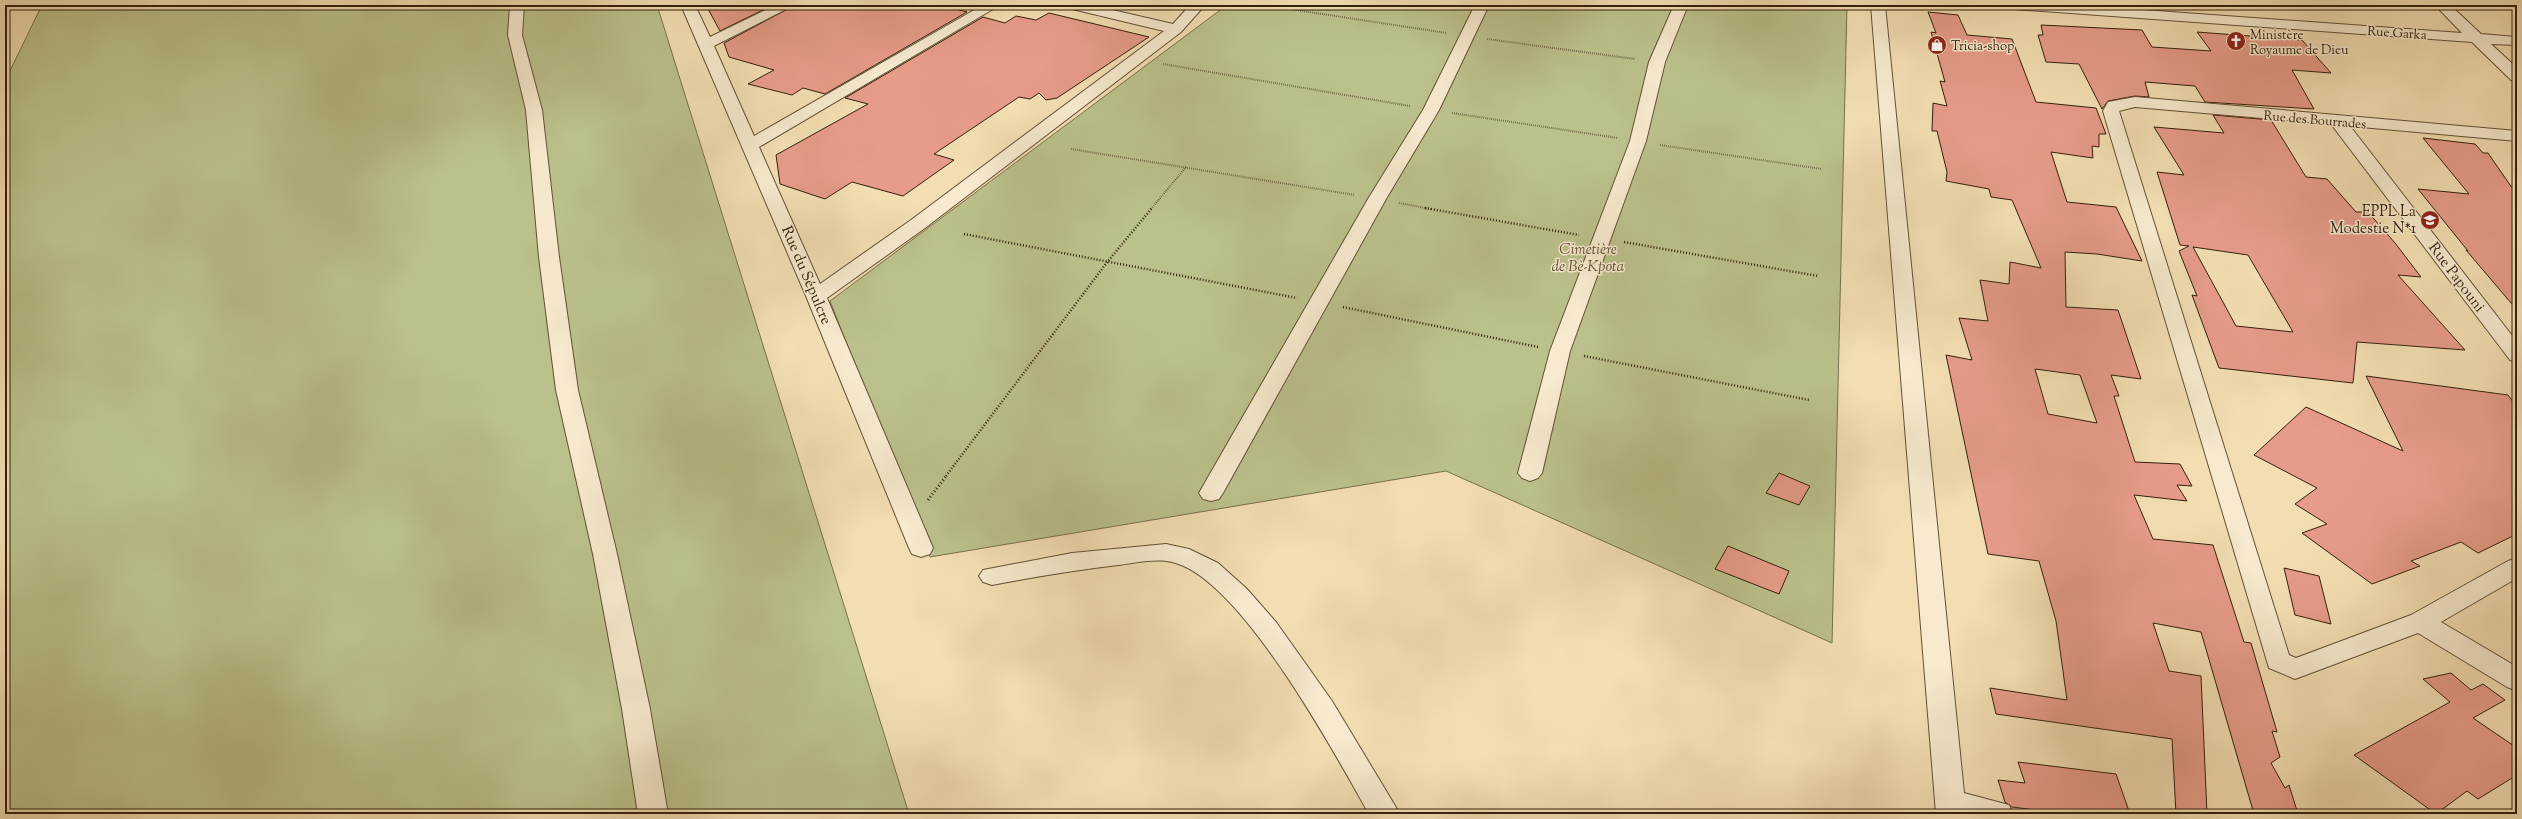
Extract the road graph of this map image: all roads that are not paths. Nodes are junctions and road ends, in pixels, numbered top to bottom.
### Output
1 (517, 5) edge
2 (688, 5) edge
3 (787, 5) edge
4 (993, 5) edge
5 (1073, 5) edge
6 (1198, 5) edge
7 (1482, 5) edge
8 (1681, 5) edge
9 (1878, 5) edge
10 (2014, 5) edge
11 (2442, 5) edge
12 (1176, 29) junction
13 (2478, 38) junction
14 (2517, 41) edge
15 (707, 44) junction
16 (2517, 77) edge
17 (2338, 122) junction
18 (2517, 136) edge
19 (750, 144) junction
20 (816, 296) junction
21 (2517, 356) edge
22 (1530, 473) dead end
23 (1211, 493) dead end
24 (921, 548) dead end
25 (2517, 567) edge
26 (992, 576) dead end
27 (2420, 622) junction
28 (2517, 680) edge
29 (1951, 808) edge
30 (653, 814) edge
31 (1385, 814) edge
32 (1998, 814) edge

1 - 30 street
2 - 15 street, Rue du Sépulcre
3 - 15 street
4 - 19 street
5 - 12 street
6 - 12 street
7 - 23 street
8 - 22 street
9 - 29 street
10 - 13 street, Rue Garka
11 - 13 street
12 - 20 street
13 - 14 street, Rue Garka
13 - 16 street
15 - 19 street, Rue du Sépulcre
17 - 18 street, Rue des Bourrades
17 - 21 street, Rue Papouni
17 - 27 street, Rue des Bourrades
19 - 20 street, Rue du Sépulcre
20 - 24 street, Rue du Sépulcre
25 - 27 street
26 - 31 street
27 - 28 street
29 - 32 street

